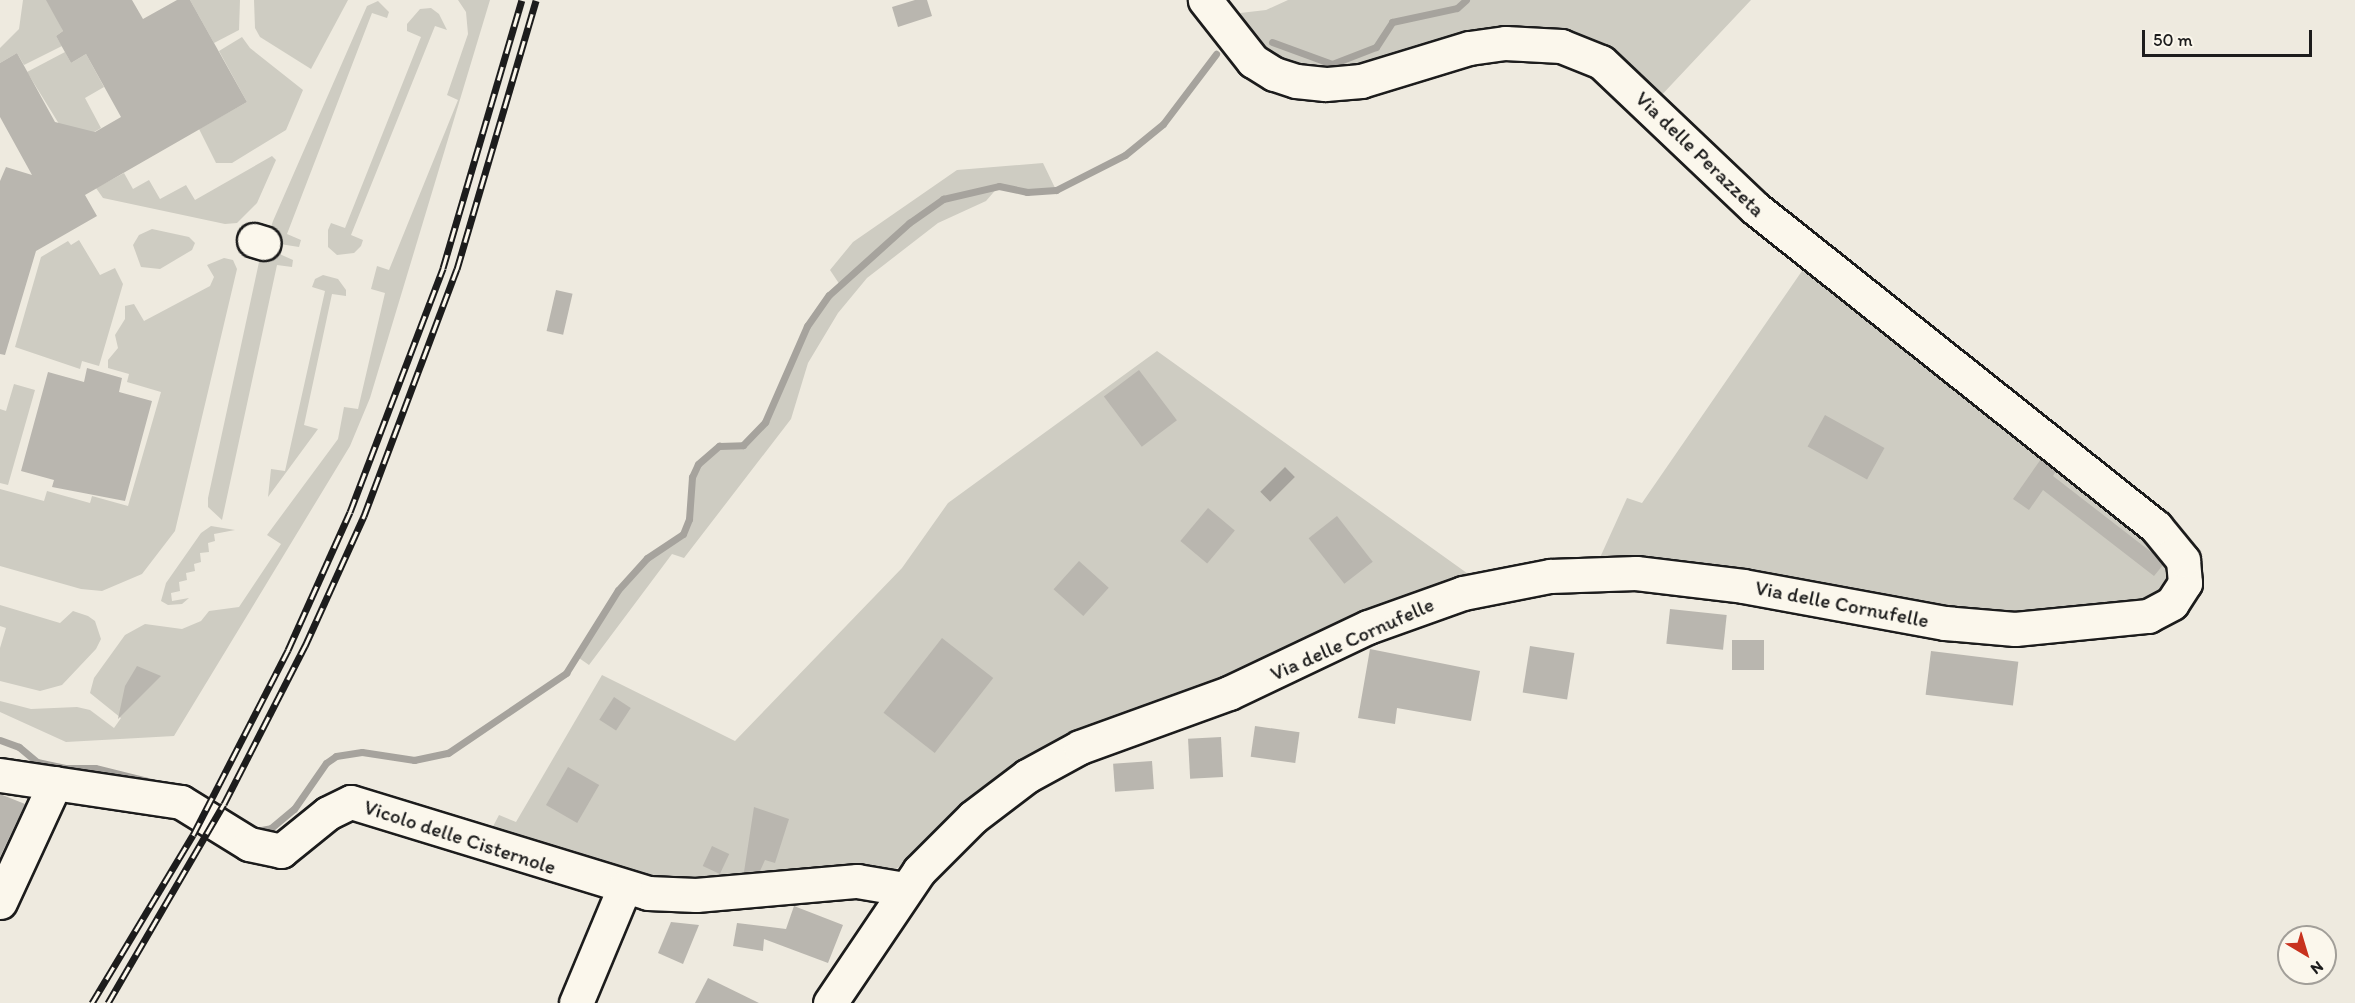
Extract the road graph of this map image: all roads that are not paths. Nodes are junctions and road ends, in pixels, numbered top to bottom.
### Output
1 (1205, 0) edge
2 (2145, 518) joint
3 (0, 775) edge
4 (55, 783) junction
5 (624, 888) junction
6 (904, 889) junction
7 (0, 902) edge
8 (576, 1003) edge
9 (830, 1003) edge

1 - 2 street, Via delle Perazzeta
2 - 6 street, Via delle Cornufelle
3 - 4 street, Vicolo delle Cisternole
4 - 5 street, Vicolo delle Cisternole
4 - 7 street
5 - 6 street, Vicolo delle Cisternole
5 - 8 street
6 - 9 street, Via delle Cornufelle

